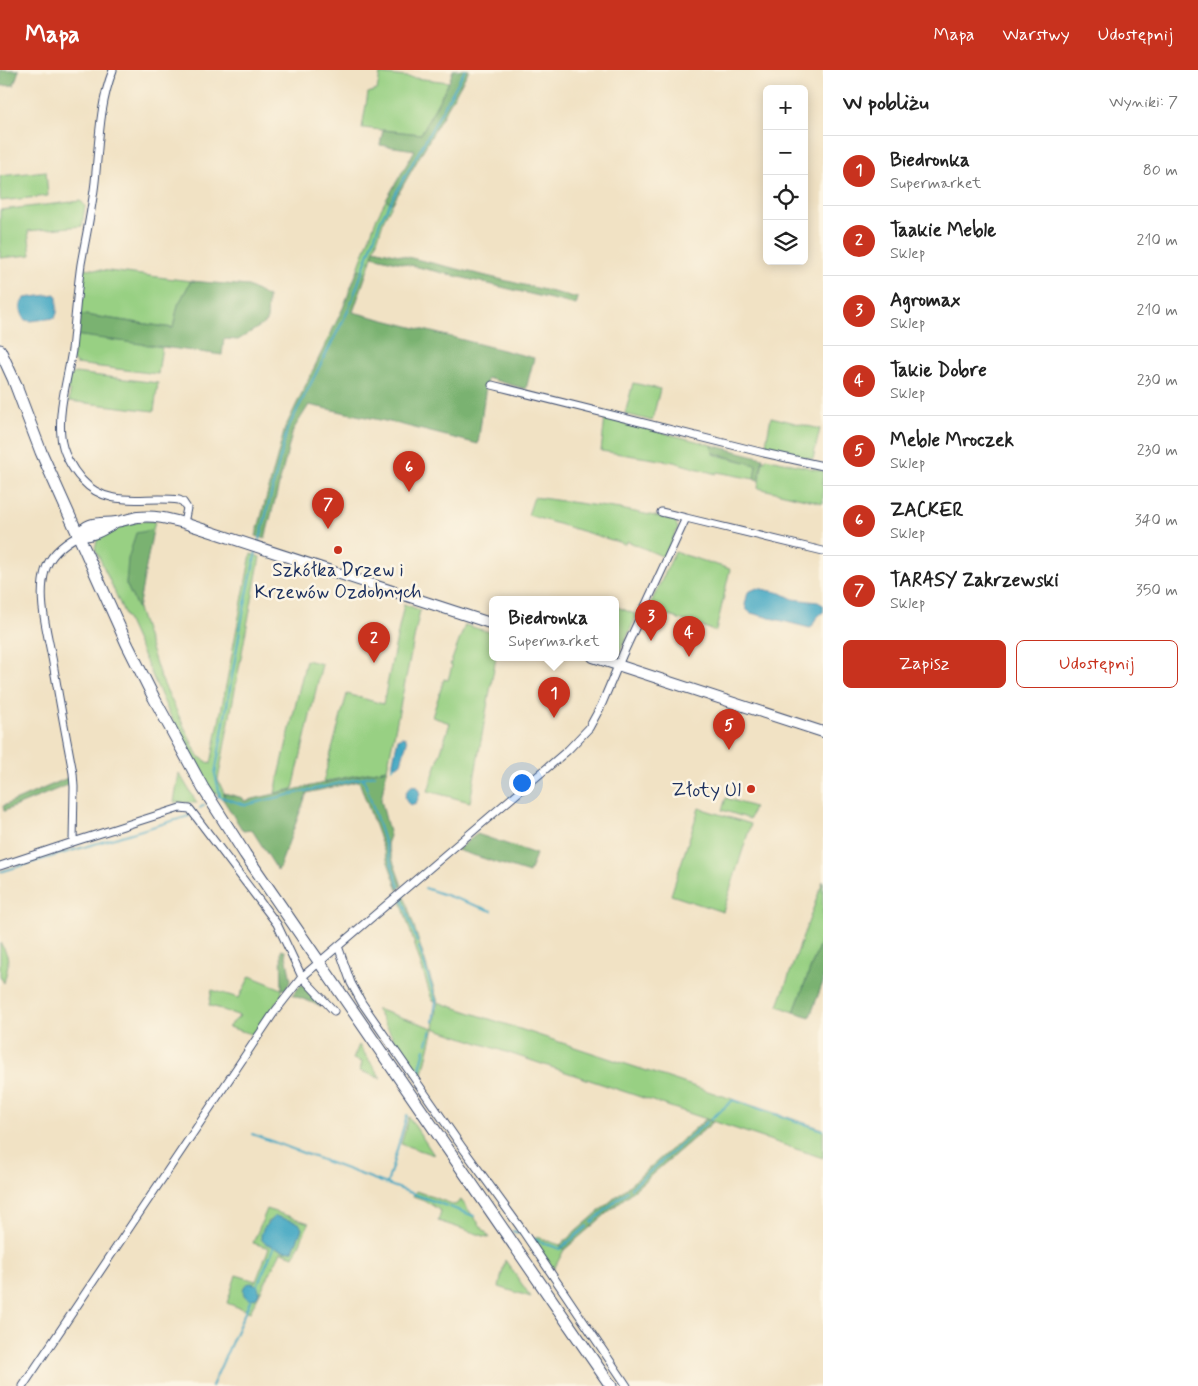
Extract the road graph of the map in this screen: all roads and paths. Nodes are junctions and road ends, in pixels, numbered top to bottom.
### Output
1 (112, 70) edge
2 (0, 350) edge
3 (492, 385) dead end
4 (823, 466) edge
5 (661, 512) dead end
6 (686, 518) junction
7 (184, 523) junction
8 (83, 533) junction
9 (823, 551) edge
10 (489, 623) edge
11 (606, 661) edge
12 (619, 665) junction
13 (823, 732) edge
14 (72, 842) junction
15 (0, 866) edge
16 (338, 946) junction
17 (319, 962) junction
18 (302, 977) junction
19 (334, 1010) dead end
20 (23, 1386) edge
21 (611, 1386) edge
22 (627, 1386) edge

1 - 7 street
2 - 8 main road
3 - 4 street
5 - 6 street
6 - 9 street
6 - 12 street
7 - 8 street
7 - 10 street
8 - 14 street
8 - 17 main road
11 - 12 street
12 - 13 street
12 - 16 street
14 - 15 street
14 - 18 street
16 - 17 street
16 - 22 street
17 - 18 street
17 - 21 main road
18 - 19 street
18 - 20 street

